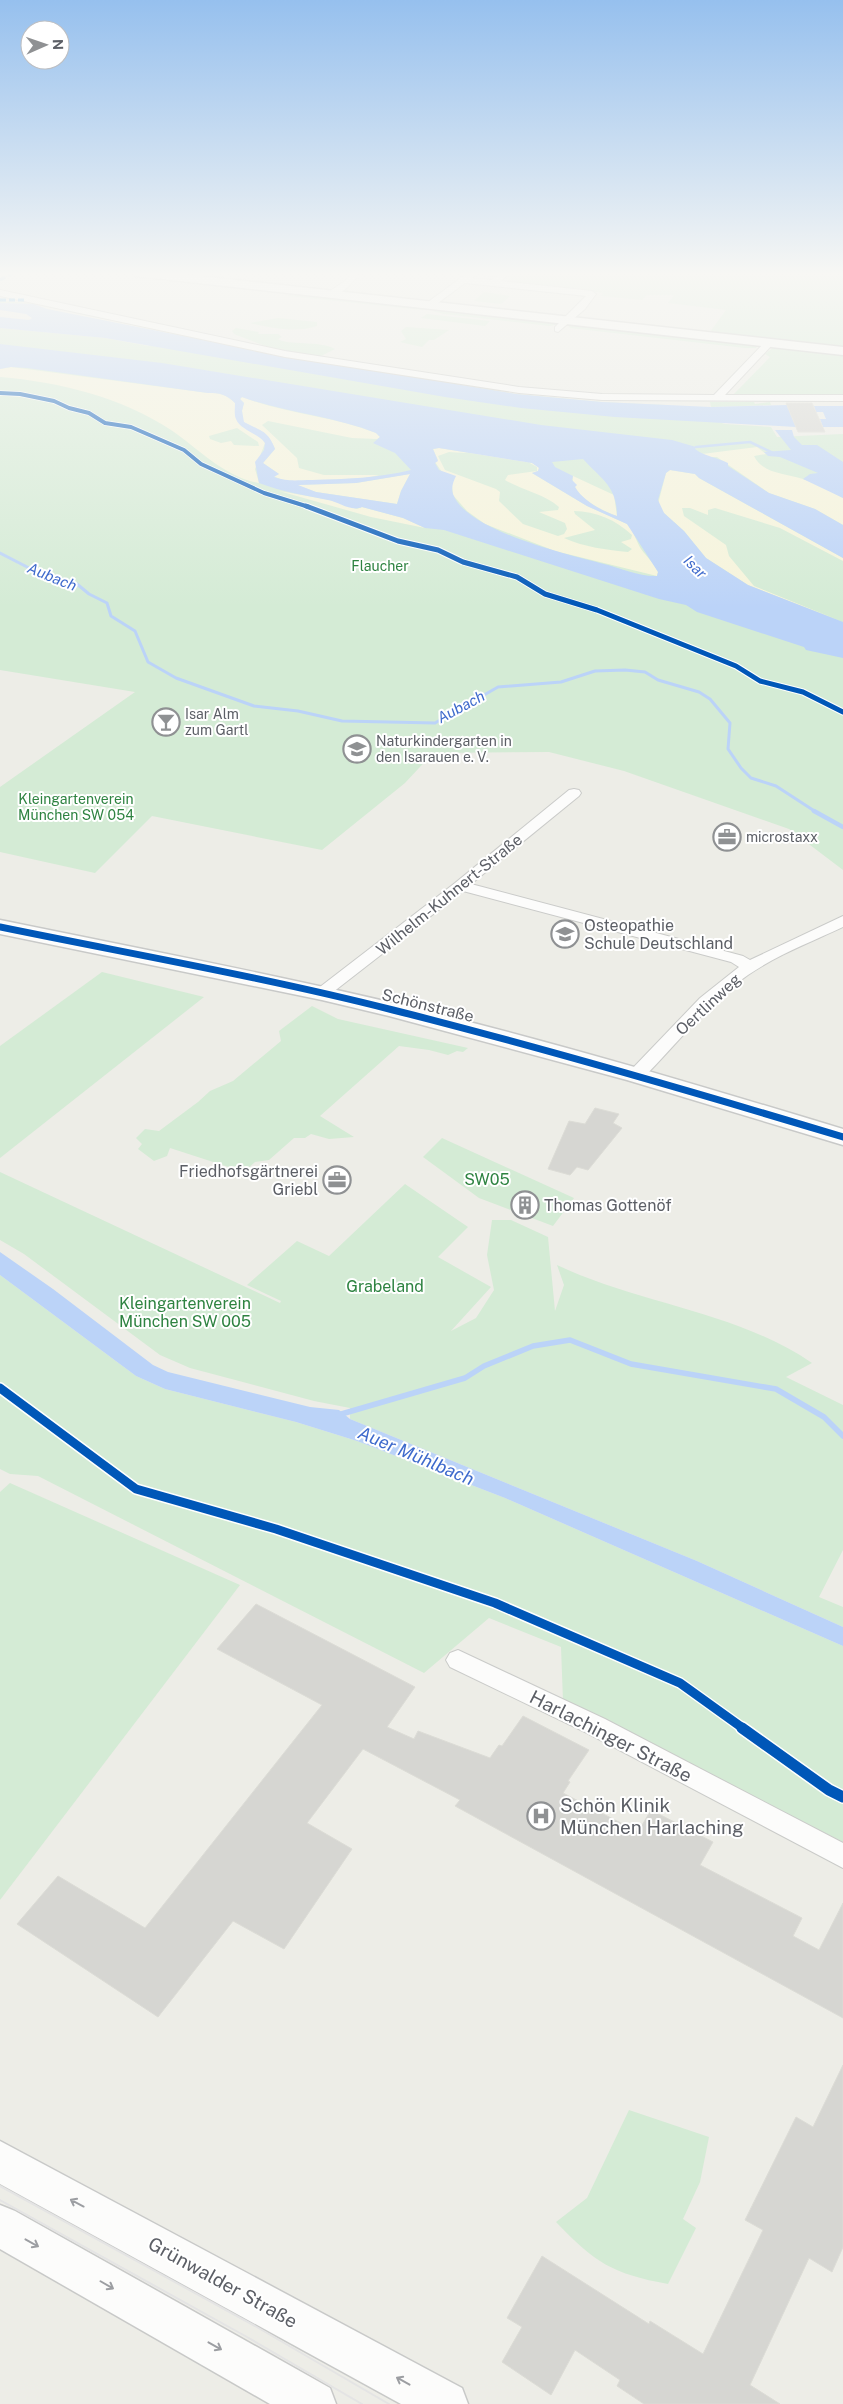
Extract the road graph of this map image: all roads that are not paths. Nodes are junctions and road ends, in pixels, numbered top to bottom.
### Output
1 (484, 384) edge
2 (730, 384) edge
3 (717, 398) junction
4 (843, 398) edge
5 (574, 793) dead end
6 (460, 886) junction
7 (843, 921) edge
8 (0, 927) edge
9 (750, 966) junction
10 (322, 993) junction
11 (636, 1075) junction
12 (843, 1137) edge
13 (458, 1660) dead end
14 (843, 1856) edge
15 (0, 2162) edge
16 (0, 2226) edge
17 (314, 2404) edge
18 (446, 2404) edge

1 - 3 street
2 - 3 street
3 - 4 street
5 - 6 street, Wilhelm-Kuhnert-Straße
6 - 9 street
6 - 10 street, Wilhelm-Kuhnert-Straße
7 - 9 street, Oertlinweg
8 - 10 street, Schönstraße
9 - 11 street, Oertlinweg
10 - 11 street, Schönstraße
11 - 12 street, Schönstraße
13 - 14 street, Harlachinger Straße
18 -> 15 street, Grünwalder Straße
16 -> 17 street

